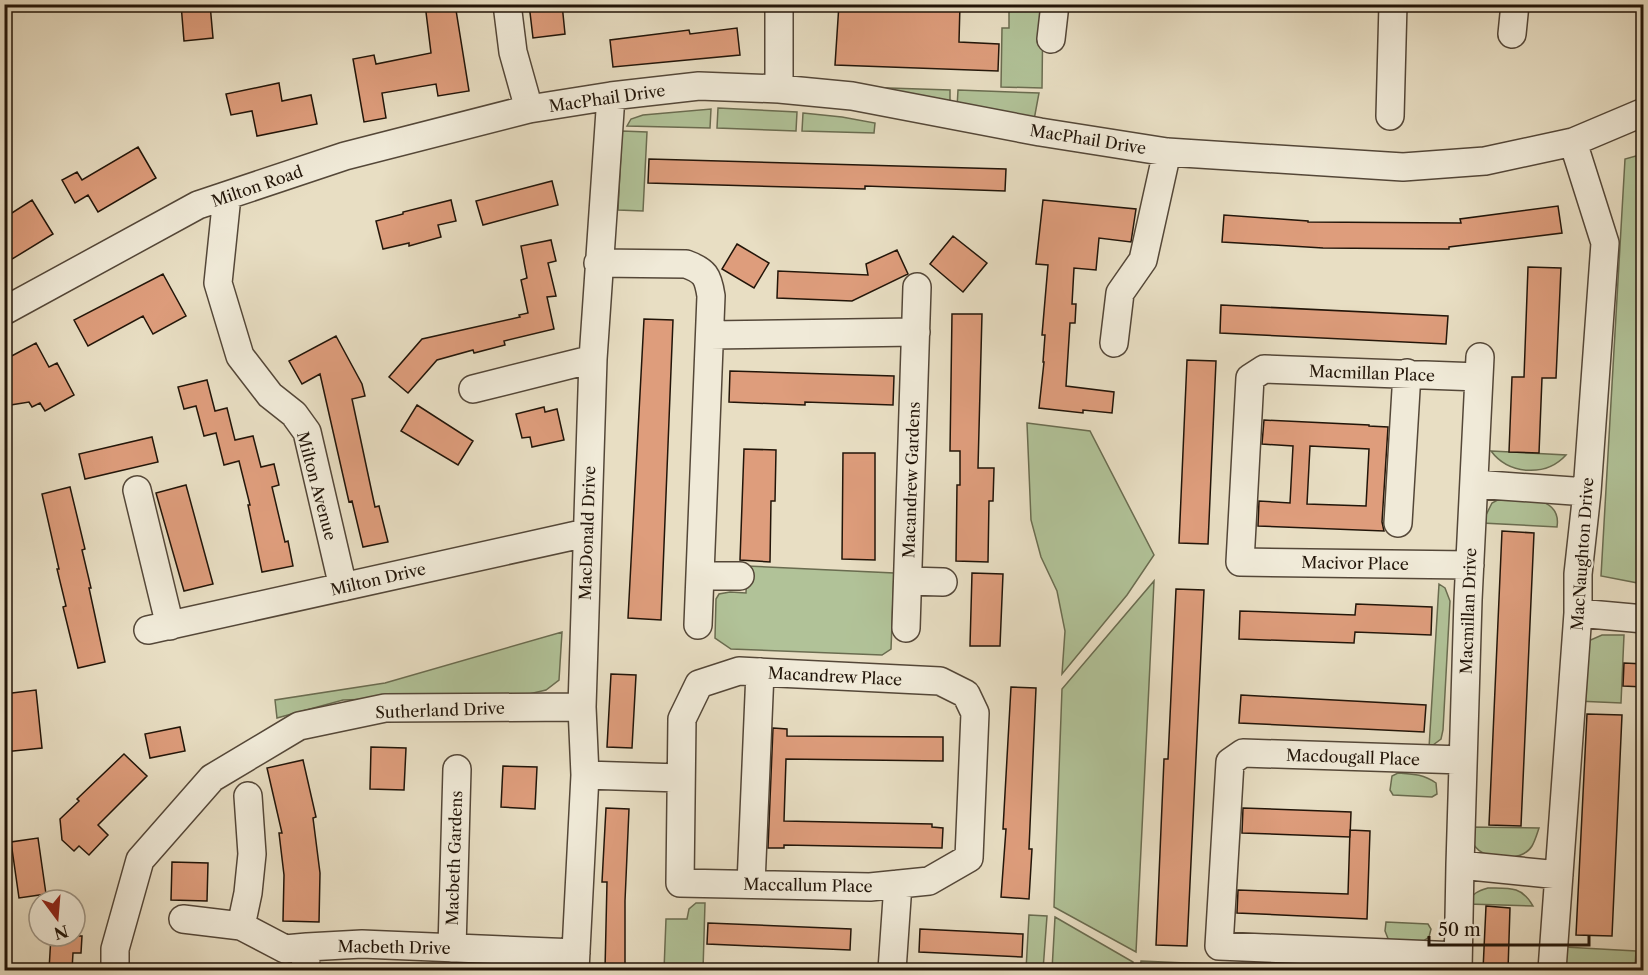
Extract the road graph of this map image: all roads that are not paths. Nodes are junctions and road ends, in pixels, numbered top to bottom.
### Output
1 (507, 4) edge
2 (779, 4) edge
3 (1054, 4) edge
4 (1393, 4) edge
5 (1515, 4) edge
6 (1512, 33) dead end
7 (1051, 39) dead end
8 (779, 89) junction
9 (611, 96) junction
10 (528, 109) junction
11 (1644, 112) edge
12 (1390, 116) dead end
13 (1574, 142) junction
14 (1167, 152) junction
15 (227, 196) junction
16 (598, 263) junction
17 (917, 287) dead end
18 (4, 310) edge
19 (916, 332) junction
20 (710, 335) junction
21 (1114, 344) dead end
22 (593, 359) junction
23 (1479, 367) joint
24 (1407, 374) junction
25 (473, 389) dead end
26 (1474, 484) junction
27 (137, 490) dead end
28 (1587, 492) junction
29 (1398, 523) dead end
30 (586, 533) junction
31 (1240, 562) joint
32 (1470, 565) junction
33 (700, 576) junction
34 (740, 576) dead end
35 (908, 581) junction
36 (943, 582) dead end
37 (343, 587) junction
38 (1578, 613) junction
39 (1644, 619) edge
40 (698, 625) dead end
41 (906, 628) dead end
42 (760, 672) junction
43 (582, 707) junction
44 (1463, 760) junction
45 (457, 769) dead end
46 (585, 775) junction
47 (680, 778) junction
48 (973, 794) joint
49 (249, 796) dead end
50 (1460, 865) junction
51 (1559, 875) junction
52 (751, 884) junction
53 (898, 884) junction
54 (183, 919) dead end
55 (241, 926) junction
56 (452, 948) junction
57 (306, 959) edge
58 (576, 962) edge
59 (1458, 963) edge
60 (115, 970) edge
61 (892, 970) edge
62 (1552, 970) edge

1 - 10 street
2 - 8 street
3 - 7 street
4 - 12 street
5 - 6 street
8 - 9 street, MacPhail Drive
8 - 14 street, MacPhail Drive
9 - 10 street, MacPhail Drive
9 - 16 street, MacDonald Drive
10 - 15 street, Milton Road
11 - 13 street, MacPhail Drive
13 - 14 street, MacPhail Drive
13 - 28 street, MacNaughton Drive
14 - 21 street
15 - 18 street, Milton Road
15 - 37 street, Milton Avenue
16 - 20 street
16 - 22 street, MacDonald Drive
17 - 19 street, Macandrew Gardens
19 - 20 street
19 - 35 street, Macandrew Gardens
20 - 33 street
22 - 25 street
22 - 30 street, MacDonald Drive
23 - 24 street, Macmillan Place
23 - 26 street, Macmillan Drive
24 - 29 street
24 - 31 street, Macmillan Place
26 - 28 street
26 - 32 street, Macmillan Drive
27 - 37 street, Milton Drive
28 - 38 street, MacNaughton Drive
30 - 37 street, Milton Drive
30 - 43 street, MacDonald Drive
31 - 32 street, Macivor Place
32 - 44 street, Macmillan Drive
33 - 34 street
33 - 40 street
35 - 36 street
35 - 41 street, Macandrew Gardens
38 - 39 street
38 - 51 street, MacNaughton Drive
42 - 47 street, Macandrew Place
42 - 48 street, Macandrew Place
42 - 52 street
43 - 46 street, MacDonald Drive
43 - 60 street, Sutherland Drive
44 - 50 street, Macmillan Drive
44 - 59 street, Macdougall Place
45 - 56 street, Macbeth Gardens
46 - 47 street
46 - 58 street, MacDonald Drive
47 - 52 street, Maccallum Place
48 - 53 street, Maccallum Place
49 - 55 street
50 - 51 street
50 - 59 street, Macmillan Drive
51 - 62 street, MacNaughton Drive
52 - 53 street, Maccallum Place
53 - 61 street
54 - 55 street
55 - 57 street
56 - 57 street, Macbeth Drive
56 - 58 street, Macbeth Drive

